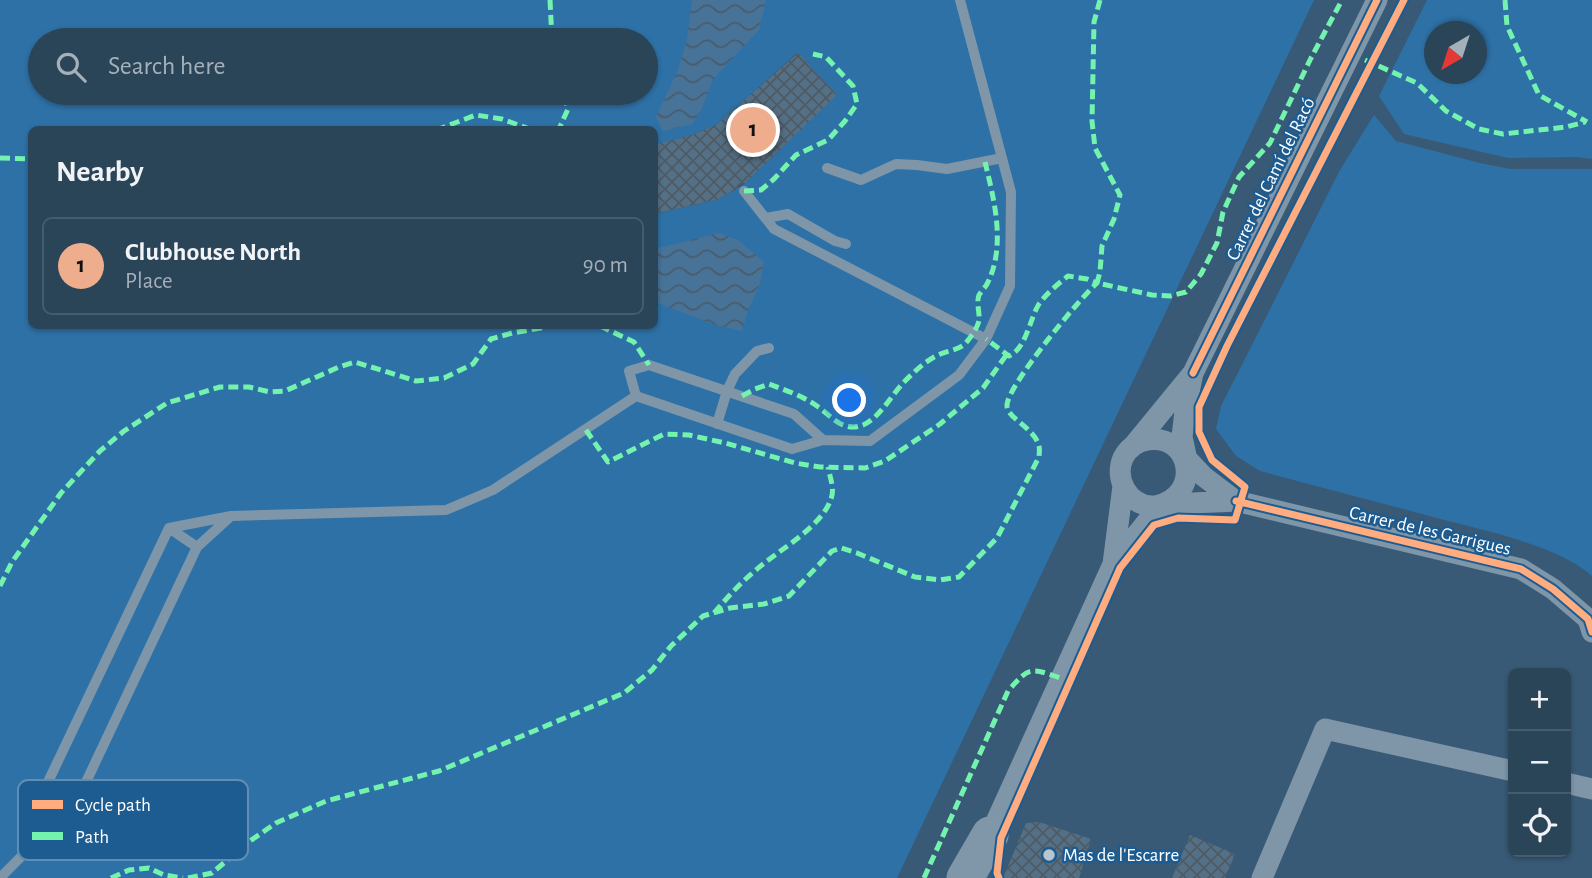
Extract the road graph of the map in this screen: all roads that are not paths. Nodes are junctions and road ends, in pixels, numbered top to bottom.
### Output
1 (960, 0) edge
2 (1377, 0) edge
3 (1002, 158) junction
4 (827, 168) dead end
5 (744, 191) dead end
6 (766, 218) junction
7 (846, 244) dead end
8 (986, 339) junction
9 (769, 348) dead end
10 (1194, 373) junction
11 (727, 391) junction
12 (636, 396) junction
13 (717, 424) junction
14 (823, 440) junction
15 (1132, 447) junction
16 (1185, 460) junction
17 (1123, 486) junction
18 (1236, 501) junction
19 (1167, 503) junction
20 (231, 516) junction
21 (169, 528) junction
22 (197, 547) junction
23 (1113, 564) junction
24 (1591, 624) edge
25 (1508, 770) edge
26 (49, 780) edge
27 (87, 780) edge
28 (1571, 784) edge
29 (1592, 789) edge
30 (990, 835) junction
31 (19, 860) edge
32 (0, 878) edge
33 (965, 878) edge
34 (976, 878) edge
35 (1262, 878) edge

1 - 3 lane
2 - 10 street, Carrer del Camí del Racó
3 - 4 lane
3 - 8 lane
5 - 6 lane
6 - 7 lane
6 - 8 lane
8 - 14 lane
9 - 11 lane
10 - 15 street, Carrer del Camí del Racó
10 - 16 street, Carrer del Camí del Racó
11 - 12 lane
11 - 13 lane
11 - 14 lane
12 - 13 lane
12 - 20 lane
13 - 14 lane
15 - 16 street
15 - 17 street
16 - 18 street, Carrer de les Garrigues
16 - 19 street
17 - 19 street
17 - 23 street
18 - 19 street, Carrer de les Garrigues
18 - 24 street, Carrer de les Garrigues
19 - 23 street
20 - 21 lane
20 - 22 lane
21 - 22 lane
21 - 26 lane
22 - 27 lane
23 - 30 street
25 - 35 street
28 - 29 street
30 - 33 highway
30 - 34 highway
31 - 32 lane

